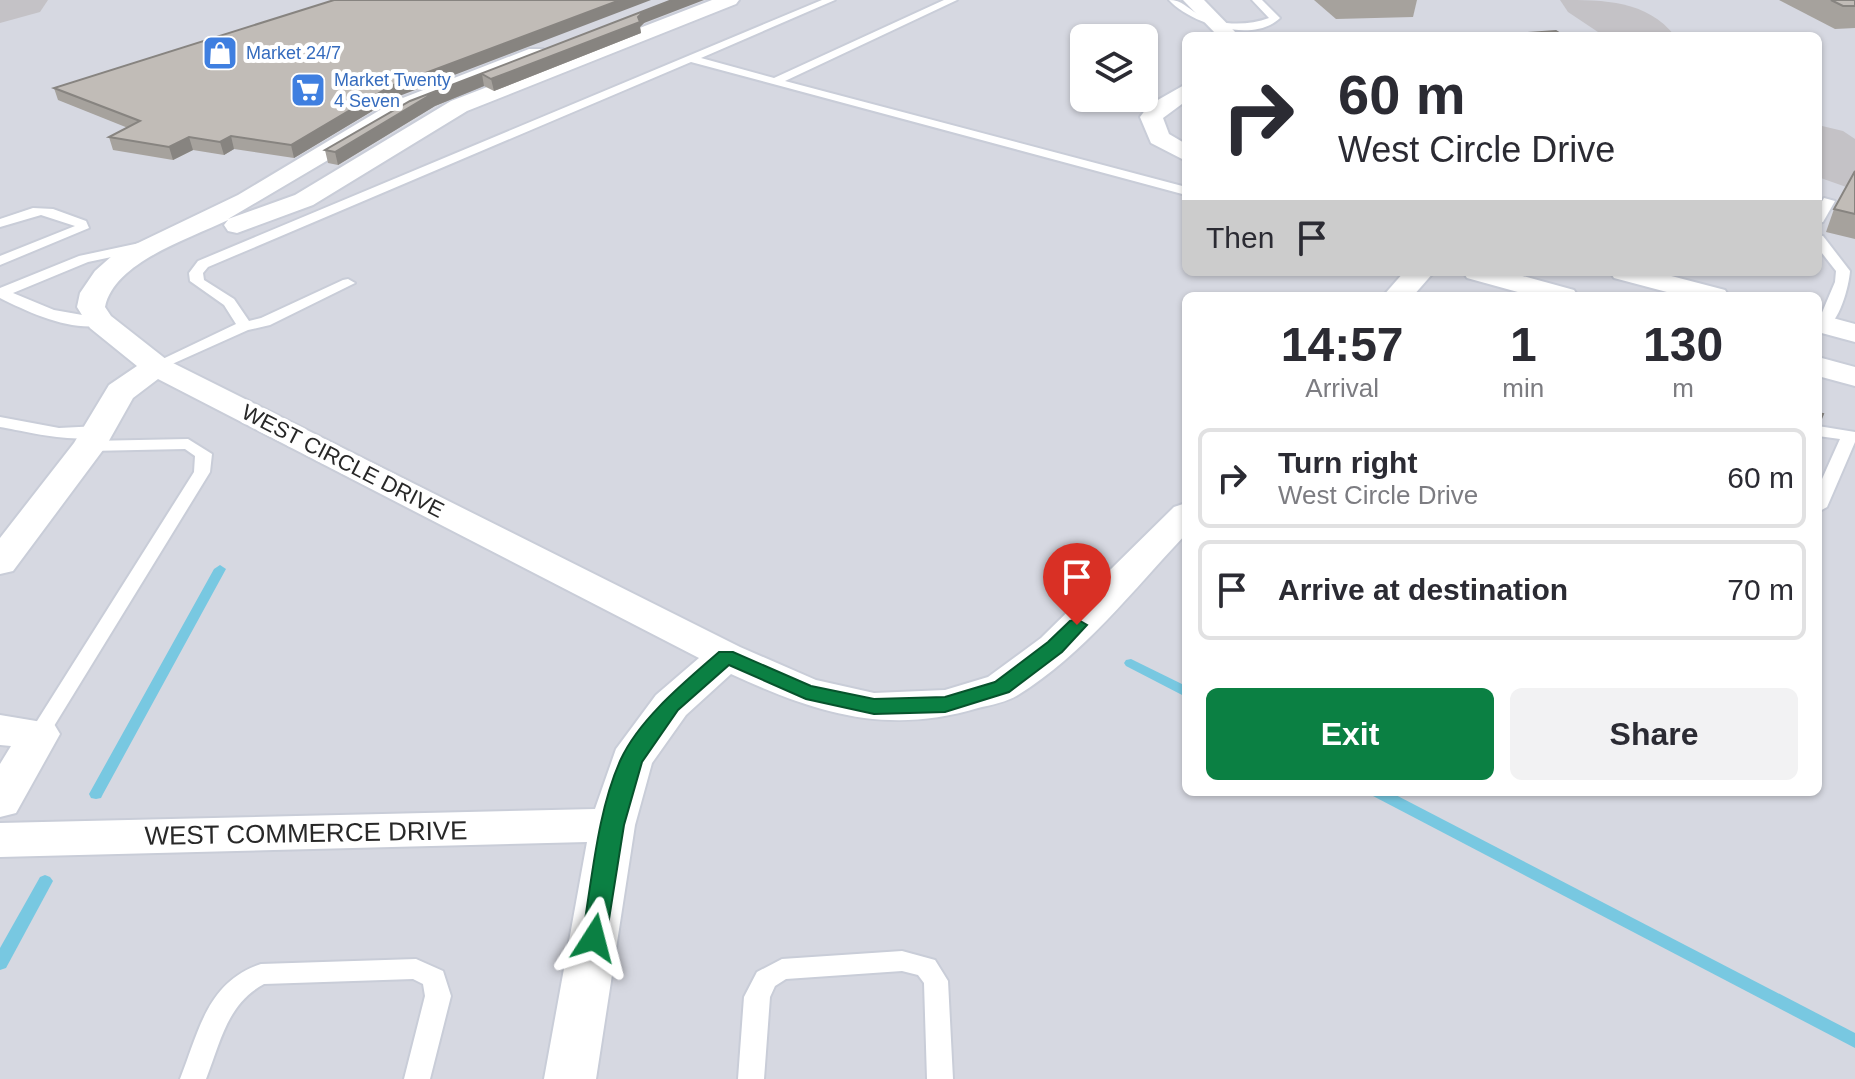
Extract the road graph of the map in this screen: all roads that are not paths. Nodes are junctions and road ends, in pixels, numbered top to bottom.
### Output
1 (676, 0) edge
2 (729, 0) edge
3 (830, 0) edge
4 (952, 0) edge
5 (1174, 0) edge
6 (1193, 0) edge
7 (1257, 0) edge
8 (1224, 32) edge
9 (691, 59) junction
10 (776, 81) junction
11 (1182, 94) edge
12 (1182, 152) edge
13 (1182, 190) edge
14 (1829, 201) dead end
15 (1822, 212) edge
16 (0, 223) edge
17 (156, 243) junction
18 (1822, 244) edge
19 (0, 261) edge
20 (1416, 276) edge
21 (1492, 276) edge
22 (1639, 276) edge
23 (105, 277) junction
24 (348, 283) dead end
25 (1401, 292) edge
26 (1550, 292) edge
27 (1700, 292) edge
28 (0, 293) edge
29 (100, 322) junction
30 (1822, 322) edge
31 (1822, 324) edge
32 (244, 326) junction
33 (1855, 333) edge
34 (156, 366) junction
35 (1822, 367) edge
36 (1855, 377) edge
37 (0, 422) edge
38 (1822, 432) edge
39 (1852, 437) edge
40 (94, 438) junction
41 (1822, 499) edge
42 (1182, 518) edge
43 (0, 563) edge
44 (726, 656) junction
45 (19, 732) edge
46 (0, 801) edge
47 (613, 825) junction
48 (0, 840) edge
49 (193, 1079) edge
50 (417, 1079) edge
51 (570, 1079) edge
52 (751, 1079) edge
53 (940, 1079) edge

1 - 17 street
2 - 23 street
3 - 9 lane
4 - 10 lane
5 - 8 lane
6 - 8 street
7 - 8 lane
9 - 10 lane
9 - 32 lane
10 - 13 lane
11 - 12 street
14 - 15 lane
16 - 19 lane
17 - 23 street
17 - 28 lane
18 - 30 lane
20 - 25 street
21 - 26 street
22 - 27 street
23 - 29 street
24 - 32 lane
28 - 29 lane
29 - 34 street, WEST CIRCLE DRIVE
31 - 33 street
32 - 34 lane
34 - 40 street
34 - 44 street, WEST CIRCLE DRIVE
35 - 36 street
37 - 40 lane
38 - 39 lane
39 - 41 lane
40 - 43 street
40 - 45 lane
42 - 44 street, WEST CIRCLE DRIVE
44 - 47 street
45 - 46 street
47 - 48 street, WEST COMMERCE DRIVE
47 - 51 street
49 - 50 lane
52 - 53 lane

